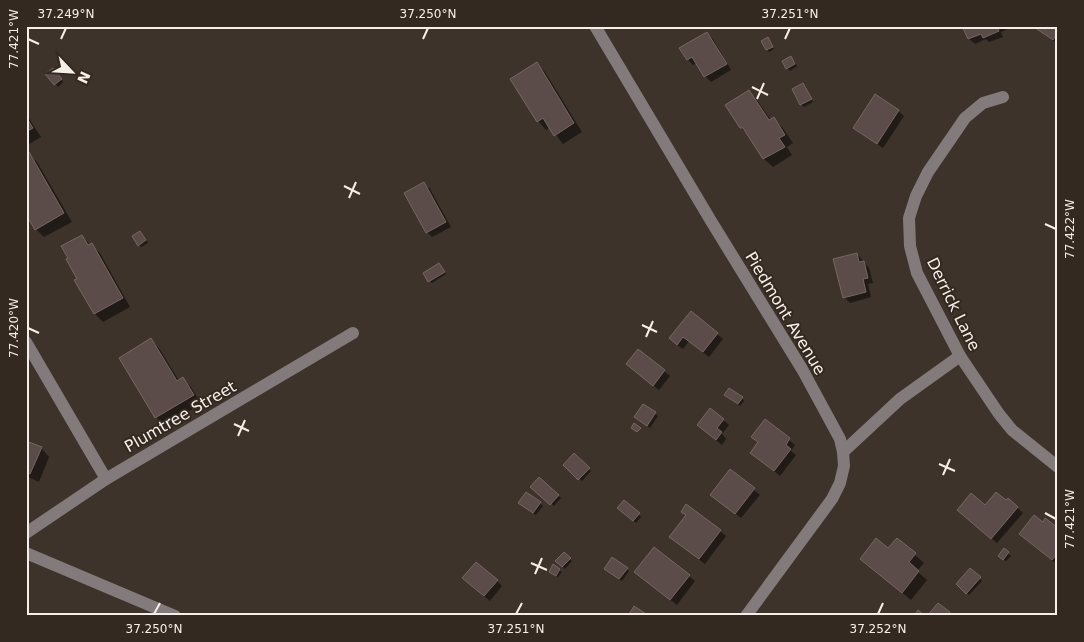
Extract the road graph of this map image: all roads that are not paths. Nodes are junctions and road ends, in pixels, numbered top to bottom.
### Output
1 (595, 26) edge
2 (1004, 97) dead end
3 (353, 333) dead end
4 (26, 342) edge
5 (960, 356) junction
6 (843, 452) junction
7 (1058, 467) edge
8 (106, 479) junction
9 (26, 533) edge
10 (26, 553) edge
11 (175, 616) edge
12 (746, 616) edge

1 - 6 street, Piedmont Avenue
2 - 5 street, Derrick Lane
3 - 8 street, Plumtree Street
4 - 8 street
5 - 6 street
5 - 7 street, Derrick Lane
6 - 12 street, Piedmont Avenue
8 - 9 street, Plumtree Street
10 - 11 street

